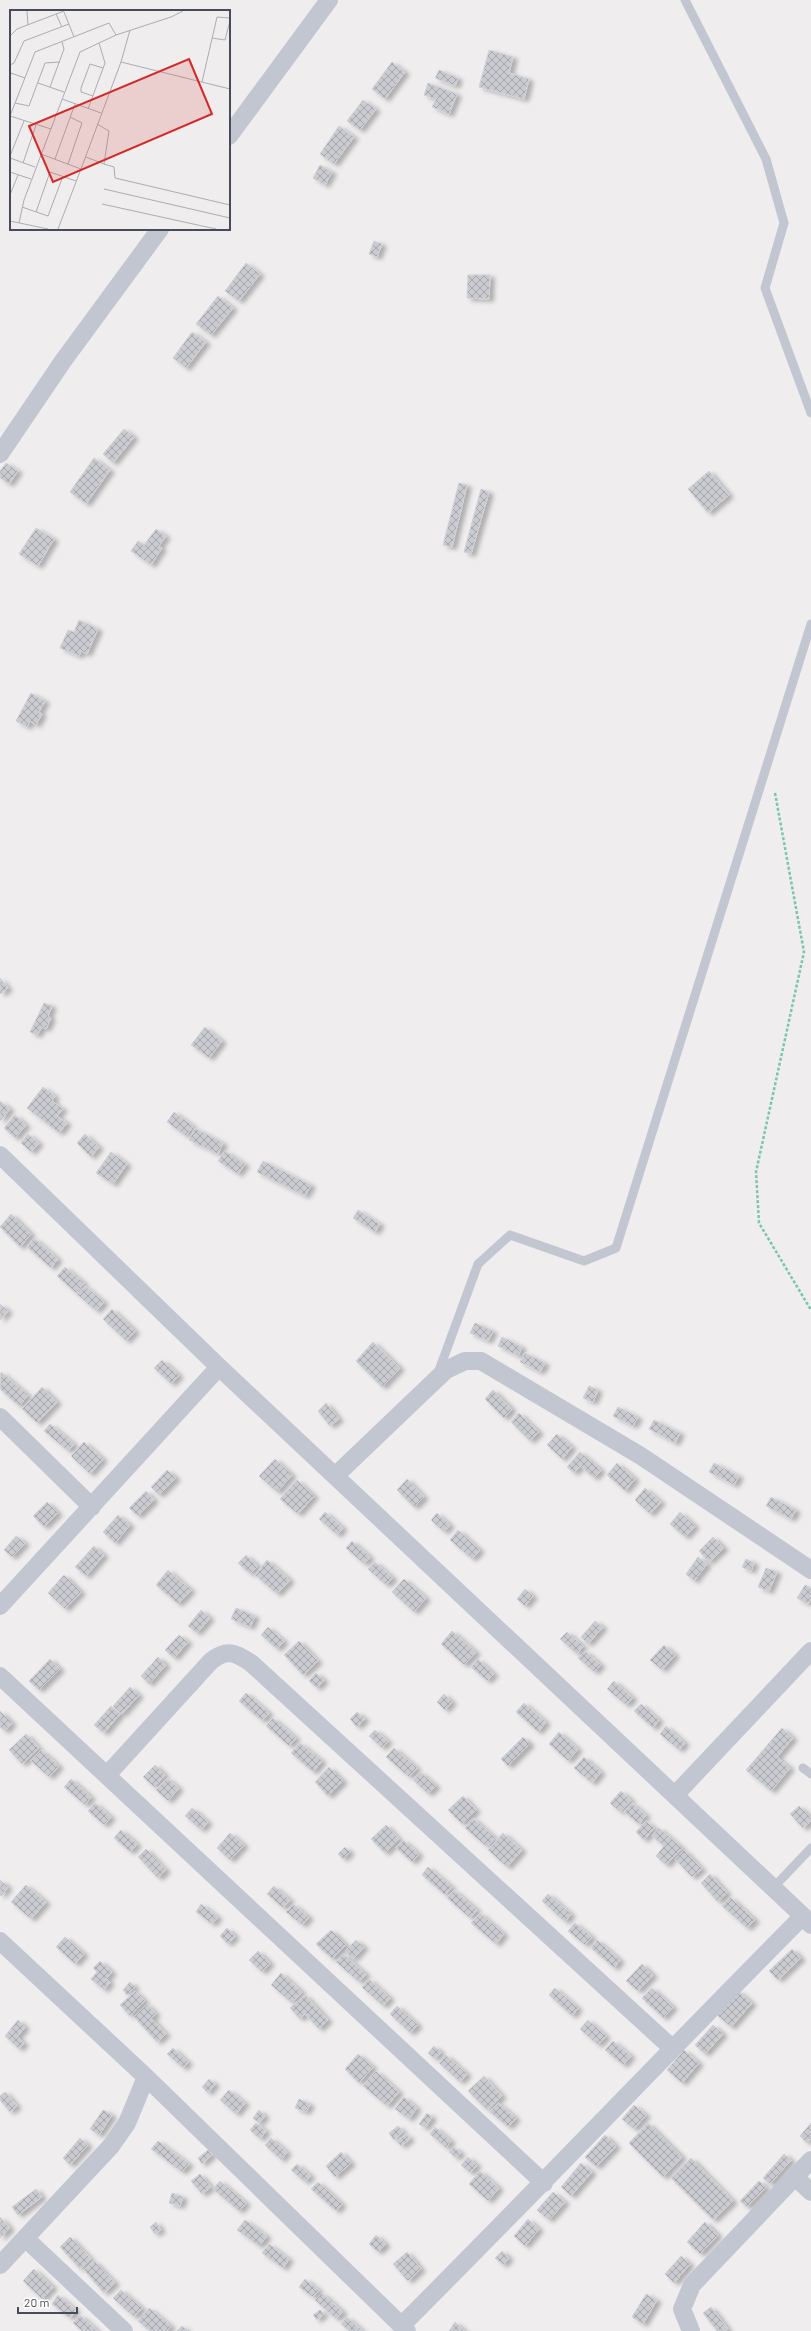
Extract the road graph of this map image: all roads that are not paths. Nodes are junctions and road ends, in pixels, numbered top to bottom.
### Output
1 (329, 0) edge
2 (685, 0) edge
3 (230, 135) edge
4 (159, 230) edge
5 (811, 413) edge
6 (0, 454) edge
7 (811, 624) edge
8 (0, 1155) edge
9 (219, 1367) junction
10 (436, 1378) junction
11 (0, 1417) edge
12 (335, 1476) junction
13 (92, 1507) junction
14 (811, 1570) edge
15 (0, 1606) edge
16 (811, 1651) edge
17 (0, 1676) edge
18 (803, 1768) dead end
19 (811, 1774) edge
20 (107, 1775) junction
21 (675, 1795) junction
22 (811, 1848) edge
23 (773, 1888) junction
24 (807, 1920) edge
25 (0, 1940) edge
26 (672, 2048) junction
27 (146, 2077) junction
28 (811, 2160) edge
29 (794, 2177) junction
30 (544, 2183) junction
31 (811, 2192) edge
32 (25, 2238) junction
33 (0, 2265) edge
34 (404, 2328) edge
35 (124, 2331) edge
36 (691, 2331) edge

1 - 3 street
2 - 5 lane
4 - 6 street
7 - 10 lane
8 - 9 street
9 - 12 street
9 - 13 street
10 - 12 street
10 - 14 street
11 - 13 street
12 - 21 street
13 - 15 street
16 - 21 street
17 - 20 street
18 - 19 lane
20 - 26 street
20 - 30 street
21 - 23 street
22 - 23 lane
23 - 24 street
24 - 26 street
25 - 27 street
26 - 30 street
27 - 32 street
27 - 34 street
28 - 29 street
29 - 31 street
29 - 36 street
30 - 34 street
32 - 33 street
32 - 35 street

